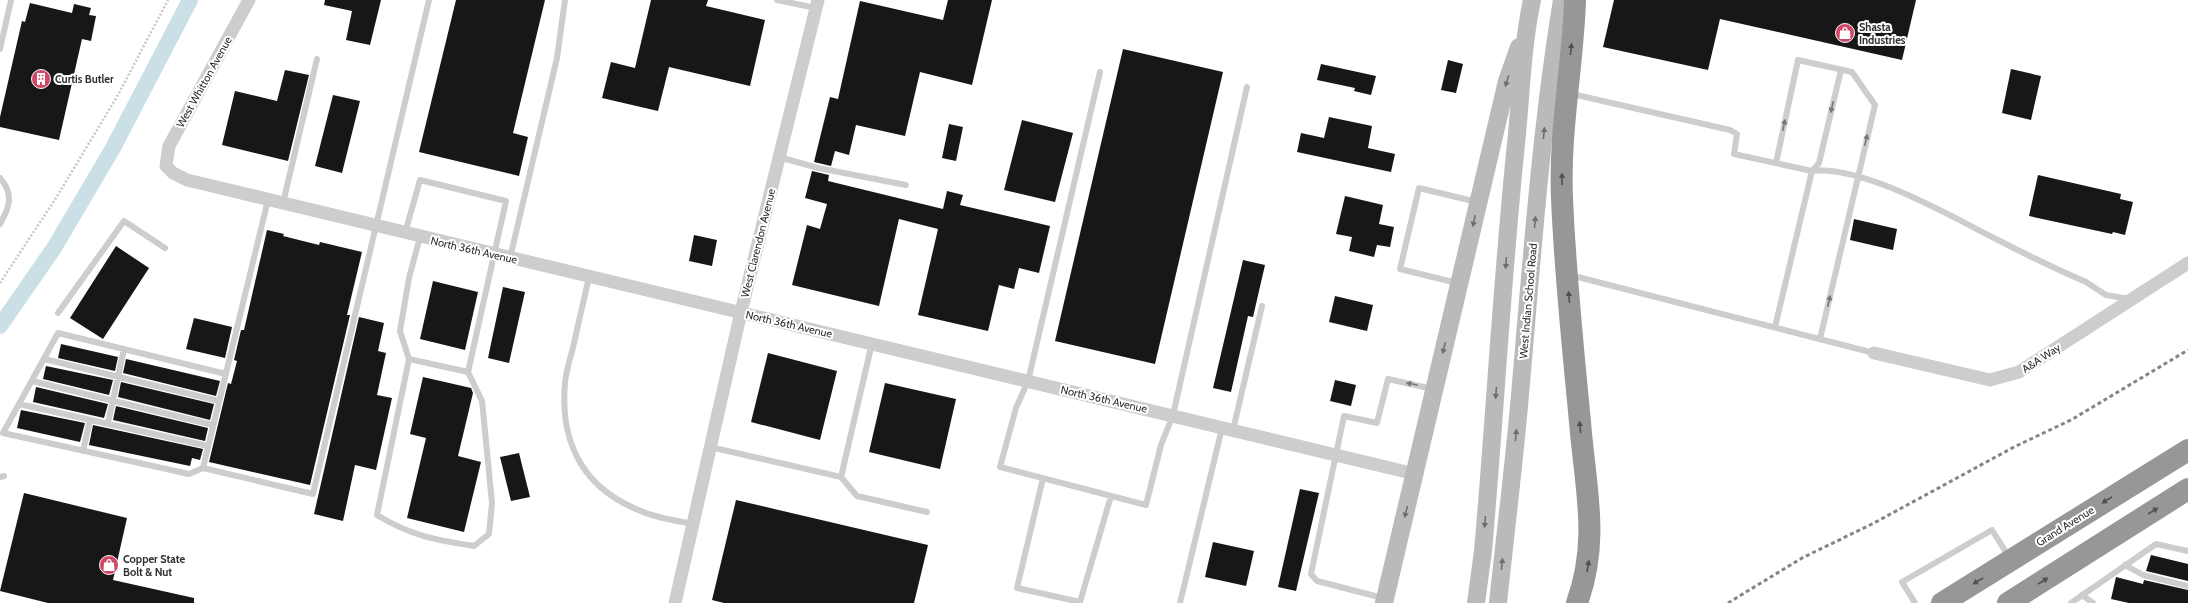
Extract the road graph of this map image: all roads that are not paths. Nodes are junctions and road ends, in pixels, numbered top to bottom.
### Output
1 (11, 0) edge
2 (249, 0) edge
3 (429, 0) edge
4 (565, 0) edge
5 (778, 0) edge
6 (1532, 0) edge
7 (1562, 0) edge
8 (1575, 0) edge
9 (817, 4) edge
10 (1525, 32) junction
11 (0, 49) edge
12 (317, 59) dead end
13 (1841, 70) junction
14 (1100, 72) dead end
15 (1247, 87) dead end
16 (1566, 93) junction
17 (779, 157) junction
18 (1776, 163) junction
19 (166, 166) joint
20 (1812, 171) junction
21 (0, 178) edge
22 (1857, 178) junction
23 (906, 185) dead end
24 (268, 200) junction
25 (1478, 202) junction
26 (283, 203) junction
27 (0, 224) edge
28 (376, 226) junction
29 (405, 233) junction
30 (420, 237) junction
31 (165, 248) dead end
32 (494, 254) junction
33 (510, 258) junction
34 (2188, 263) edge
35 (1567, 274) junction
36 (589, 276) junction
37 (1459, 284) junction
38 (2131, 300) junction
39 (1262, 306) dead end
40 (741, 312) junction
41 (58, 313) dead end
42 (1775, 327) junction
43 (1820, 339) junction
44 (872, 344) junction
45 (124, 349) junction
46 (1874, 353) joint
47 (44, 359) junction
48 (409, 359) junction
49 (468, 372) junction
50 (226, 374) junction
51 (118, 377) junction
52 (32, 381) junction
53 (1028, 381) junction
54 (1435, 389) junction
55 (113, 401) junction
56 (219, 401) junction
57 (19, 404) junction
58 (1173, 415) junction
59 (90, 420) junction
60 (108, 423) junction
61 (213, 425) junction
62 (1227, 428) junction
63 (208, 446) junction
64 (710, 447) junction
65 (2188, 450) edge
66 (83, 451) junction
67 (1336, 455) junction
68 (203, 468) junction
69 (1415, 474) junction
70 (841, 477) junction
71 (1043, 478) junction
72 (2188, 489) edge
73 (1111, 496) junction
74 (927, 512) dead end
75 (693, 524) junction
76 (2188, 551) edge
77 (2011, 560) junction
78 (2125, 565) junction
79 (2188, 586) edge
80 (2082, 595) junction
81 (1384, 600) edge
82 (674, 603) edge
83 (1180, 603) edge
84 (1476, 603) edge
85 (1498, 603) edge
86 (1577, 603) edge
87 (1915, 603) edge
88 (1942, 603) edge
89 (2010, 603) edge
90 (2071, 603) edge
91 (2093, 603) edge

1 - 11 lane
2 - 19 street, West Whitton Avenue
3 - 28 lane
4 - 33 lane
5 - 9 lane
6 - 10 main road
85 -> 7 main road, West Indian School Road
16 -> 8 highway
9 - 17 street, West Clarendon Avenue
10 -> 25 main road
10 -> 84 main road
12 - 26 lane
18 -> 13 lane
13 -> 20 lane
22 -> 13 lane
14 - 53 lane
15 - 58 lane
16 - 18 lane
35 -> 16 highway
17 - 23 lane
17 - 40 street, West Clarendon Avenue
18 - 20 lane
19 - 24 street, North 36th Avenue
20 - 22 lane
20 - 42 lane
21 - 27 lane
22 - 38 lane
43 -> 22 lane
24 - 26 street, North 36th Avenue
24 - 50 lane
25 -> 37 main road
25 - 37 lane
26 - 28 street, North 36th Avenue
28 - 29 street, North 36th Avenue
28 - 68 lane
29 - 30 street, North 36th Avenue
29 - 32 lane
30 - 32 street, North 36th Avenue
30 - 48 lane
31 - 41 lane
32 - 33 street, North 36th Avenue
32 - 49 lane
33 - 36 street, North 36th Avenue
34 - 38 street, A&A Way
35 - 42 lane
86 -> 35 highway
36 - 40 street, North 36th Avenue
36 - 75 lane
37 -> 54 main road
38 - 46 street, A&A Way
39 - 62 lane
40 - 44 street, North 36th Avenue
40 - 64 street, West Clarendon Avenue
42 - 43 lane
43 - 46 lane
44 - 53 street, North 36th Avenue
44 - 70 lane
45 - 47 lane
45 - 50 lane
45 - 51 lane
47 - 51 lane
47 - 52 lane
48 - 49 lane
48 - 49 lane
50 - 56 lane
51 - 55 lane
51 - 56 lane
52 - 55 lane
52 - 57 lane
53 - 58 street, North 36th Avenue
53 - 71 lane
54 -> 67 lane
54 - 69 main road
55 - 60 lane
55 - 61 lane
56 - 61 lane
57 - 59 lane
57 - 66 lane
58 - 62 street, North 36th Avenue
58 - 73 lane
59 - 60 lane
59 - 66 lane
60 - 63 lane
61 - 63 lane
62 - 67 street, North 36th Avenue
62 - 83 lane
63 - 68 lane
64 - 70 lane
64 - 75 street, West Clarendon Avenue
65 -> 77 highway, Grand Avenue
66 - 68 lane
67 - 69 street, North 36th Avenue
67 - 81 lane
69 -> 81 main road
70 - 74 lane
71 - 73 lane
71 - 73 lane
89 -> 72 highway
75 - 82 street, West Clarendon Avenue
76 - 78 lane
77 - 87 lane
77 -> 88 highway, Grand Avenue
77 - 89 highway
78 - 79 lane
78 - 80 lane
80 - 90 lane
80 - 91 lane

